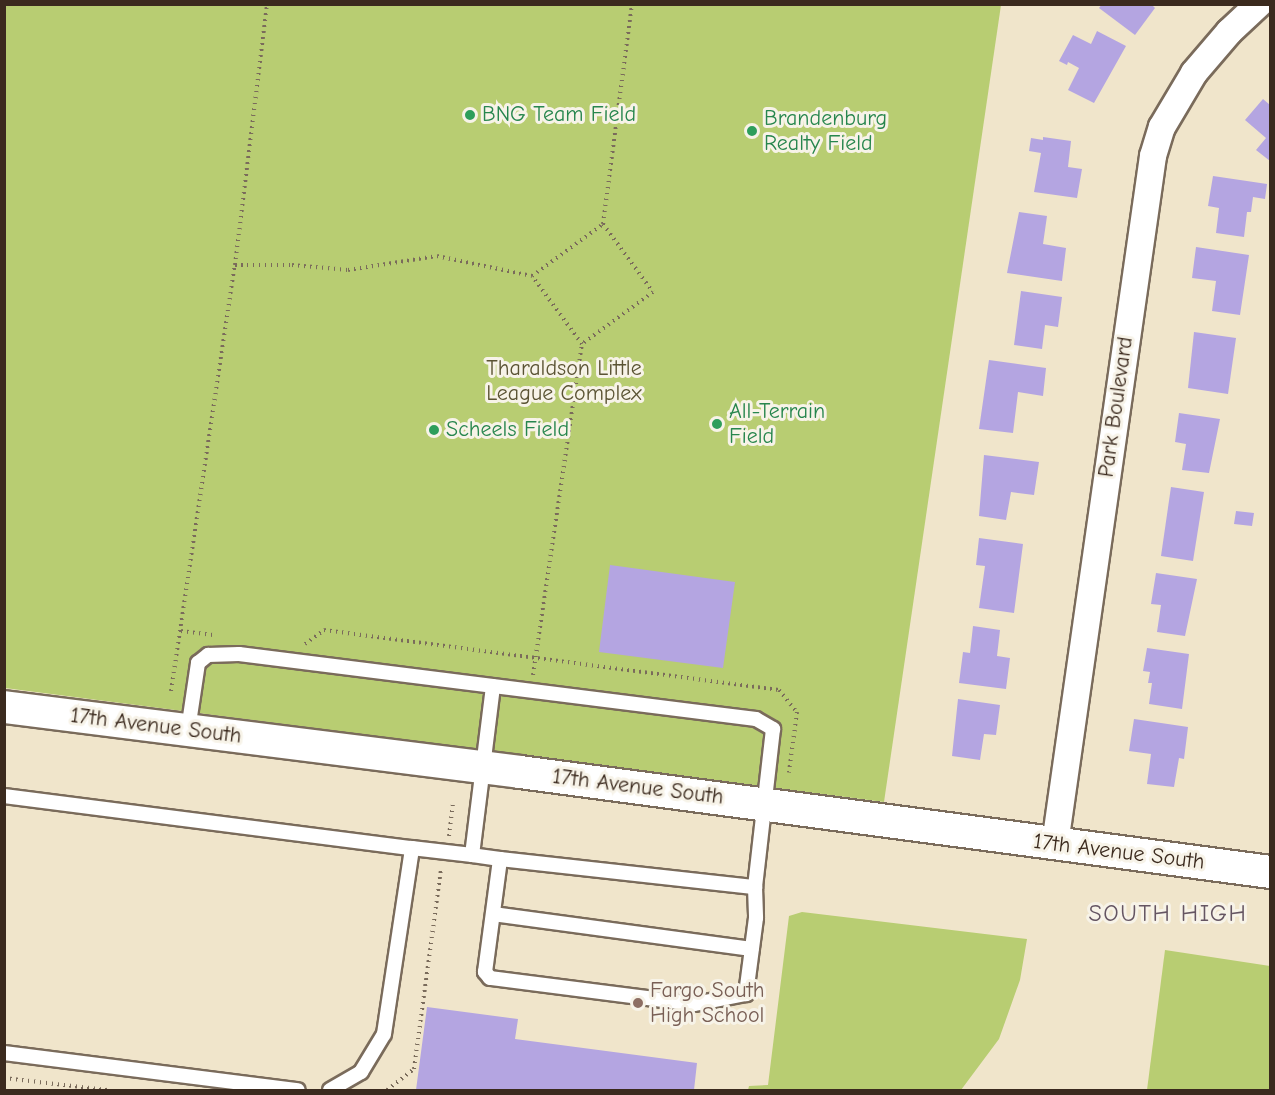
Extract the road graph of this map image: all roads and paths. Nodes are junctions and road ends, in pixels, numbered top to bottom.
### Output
1 (267, 4) edge
2 (632, 4) edge
3 (1259, 4) edge
4 (603, 224) junction
5 (235, 265) junction
6 (532, 276) junction
7 (582, 344) junction
8 (181, 631) junction
9 (225, 636) dead end
10 (302, 646) dead end
11 (536, 658) junction
12 (493, 686) junction
13 (171, 691) dead end
14 (531, 691) junction
15 (4, 707) edge
16 (188, 730) junction
17 (483, 767) junction
18 (789, 772) dead end
19 (4, 796) edge
20 (453, 803) dead end
21 (765, 804) junction
22 (1055, 844) junction
23 (412, 848) junction
24 (446, 852) junction
25 (472, 855) junction
26 (500, 859) junction
27 (1270, 872) edge
28 (755, 887) junction
29 (493, 914) junction
30 (752, 949) junction
31 (4, 1053) edge
32 (4, 1078) edge
33 (107, 1090) edge
34 (298, 1090) edge
35 (330, 1090) edge
36 (387, 1090) edge

1 - 5 path
2 - 4 path
3 - 22 street, Park Boulevard
4 - 6 path
4 - 7 path
5 - 6 path
5 - 8 path
6 - 7 path
7 - 11 path
8 - 9 path
8 - 13 path
10 - 11 path
11 - 14 path
11 - 18 path
12 - 14 lane
12 - 16 lane
12 - 17 lane
14 - 21 lane
15 - 16 street, 17th Avenue South
16 - 17 street, 17th Avenue South
17 - 21 street, 17th Avenue South
17 - 25 lane
19 - 23 lane
20 - 24 path
21 - 22 street, 17th Avenue South
21 - 28 lane
22 - 27 street, 17th Avenue South
23 - 24 lane
23 - 35 lane
24 - 25 lane
24 - 36 path
25 - 26 lane
26 - 28 lane
26 - 29 lane
28 - 30 lane
29 - 30 lane
29 - 30 lane
31 - 34 lane
32 - 33 path

